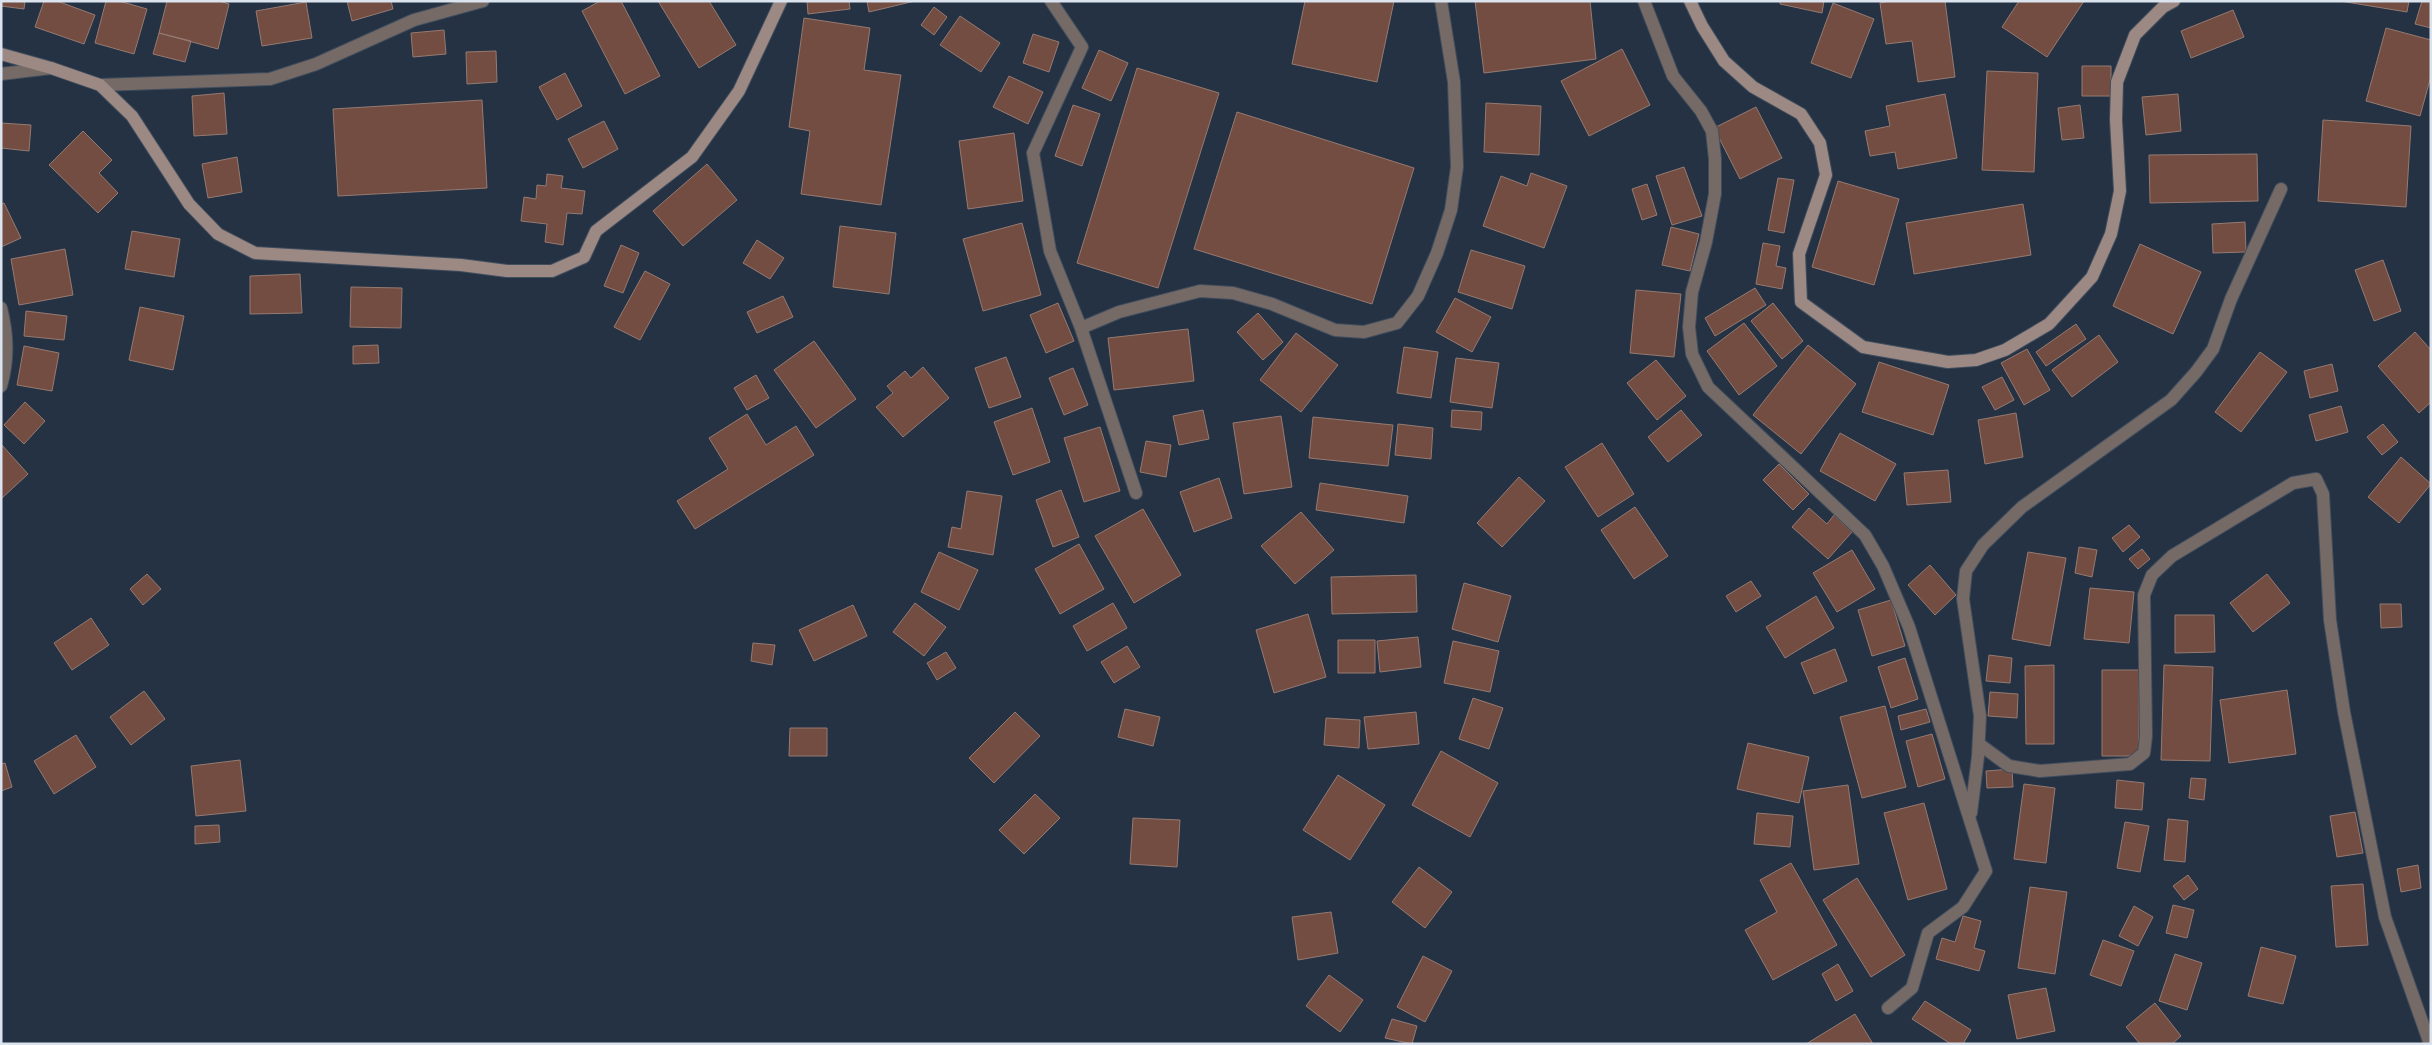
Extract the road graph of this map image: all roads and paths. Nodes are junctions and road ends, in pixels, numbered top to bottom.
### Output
1 (483, 1) edge
2 (781, 1) edge
3 (1051, 1) edge
4 (1441, 1) edge
5 (1644, 1) edge
6 (1690, 1) edge
7 (2174, 1) edge
8 (1, 54) edge
9 (51, 68) junction
10 (1, 74) edge
11 (100, 85) junction
12 (2281, 189) dead end
13 (1, 308) edge
14 (1081, 328) junction
15 (1, 386) edge
16 (1136, 494) dead end
17 (1979, 744) junction
18 (1970, 818) junction
19 (1888, 1008) dead end
20 (2430, 1044) edge

1 - 11 street
2 - 11 street
3 - 14 street
4 - 14 street
5 - 18 street
6 - 7 street
8 - 9 street
9 - 10 street
9 - 11 street
12 - 17 street
13 - 15 street
14 - 16 street
17 - 18 street
17 - 20 street
18 - 19 street

